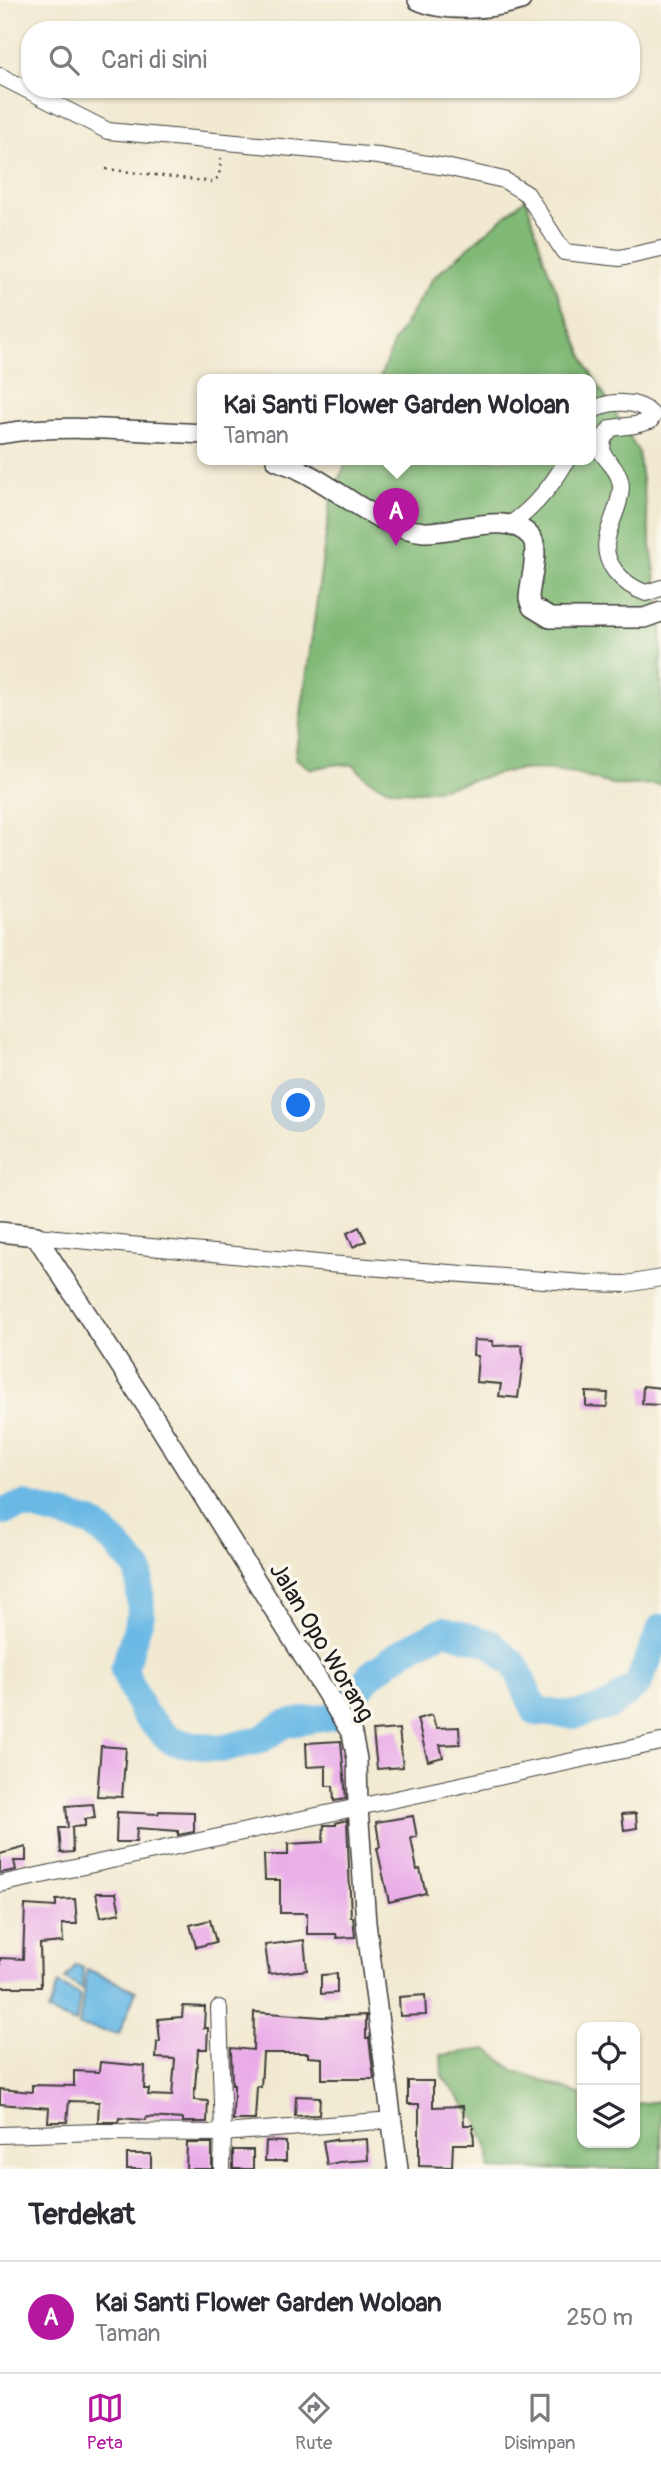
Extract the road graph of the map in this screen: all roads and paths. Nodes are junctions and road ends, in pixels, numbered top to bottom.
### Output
1 (418, 0) edge
2 (521, 0) edge
3 (0, 76) edge
4 (21, 87) edge
5 (43, 98) edge
6 (223, 141) junction
7 (106, 169) dead end
8 (661, 249) edge
9 (596, 410) edge
10 (0, 434) edge
11 (197, 435) edge
12 (289, 465) edge
13 (564, 465) edge
14 (511, 524) junction
15 (661, 588) edge
16 (661, 612) edge
17 (0, 1231) edge
18 (36, 1236) junction
19 (661, 1278) edge
20 (661, 1742) edge
21 (358, 1807) junction
22 (0, 1884) edge
23 (219, 2008) dead end
24 (392, 2120) junction
25 (223, 2133) junction
26 (0, 2134) edge
27 (222, 2169) edge
28 (398, 2169) edge

1 - 2 street
3 - 4 street
5 - 6 street
6 - 7 path
6 - 8 street
9 - 15 street
10 - 11 street
12 - 14 street
13 - 14 street
14 - 16 street
17 - 18 street
18 - 19 street
18 - 21 street, Jalan Opo Worang
20 - 21 street
21 - 22 street
21 - 24 street, Jalan Opo Worang
23 - 25 street
24 - 25 street
24 - 28 street, Jalan Opo Worang
25 - 26 street
25 - 27 street

